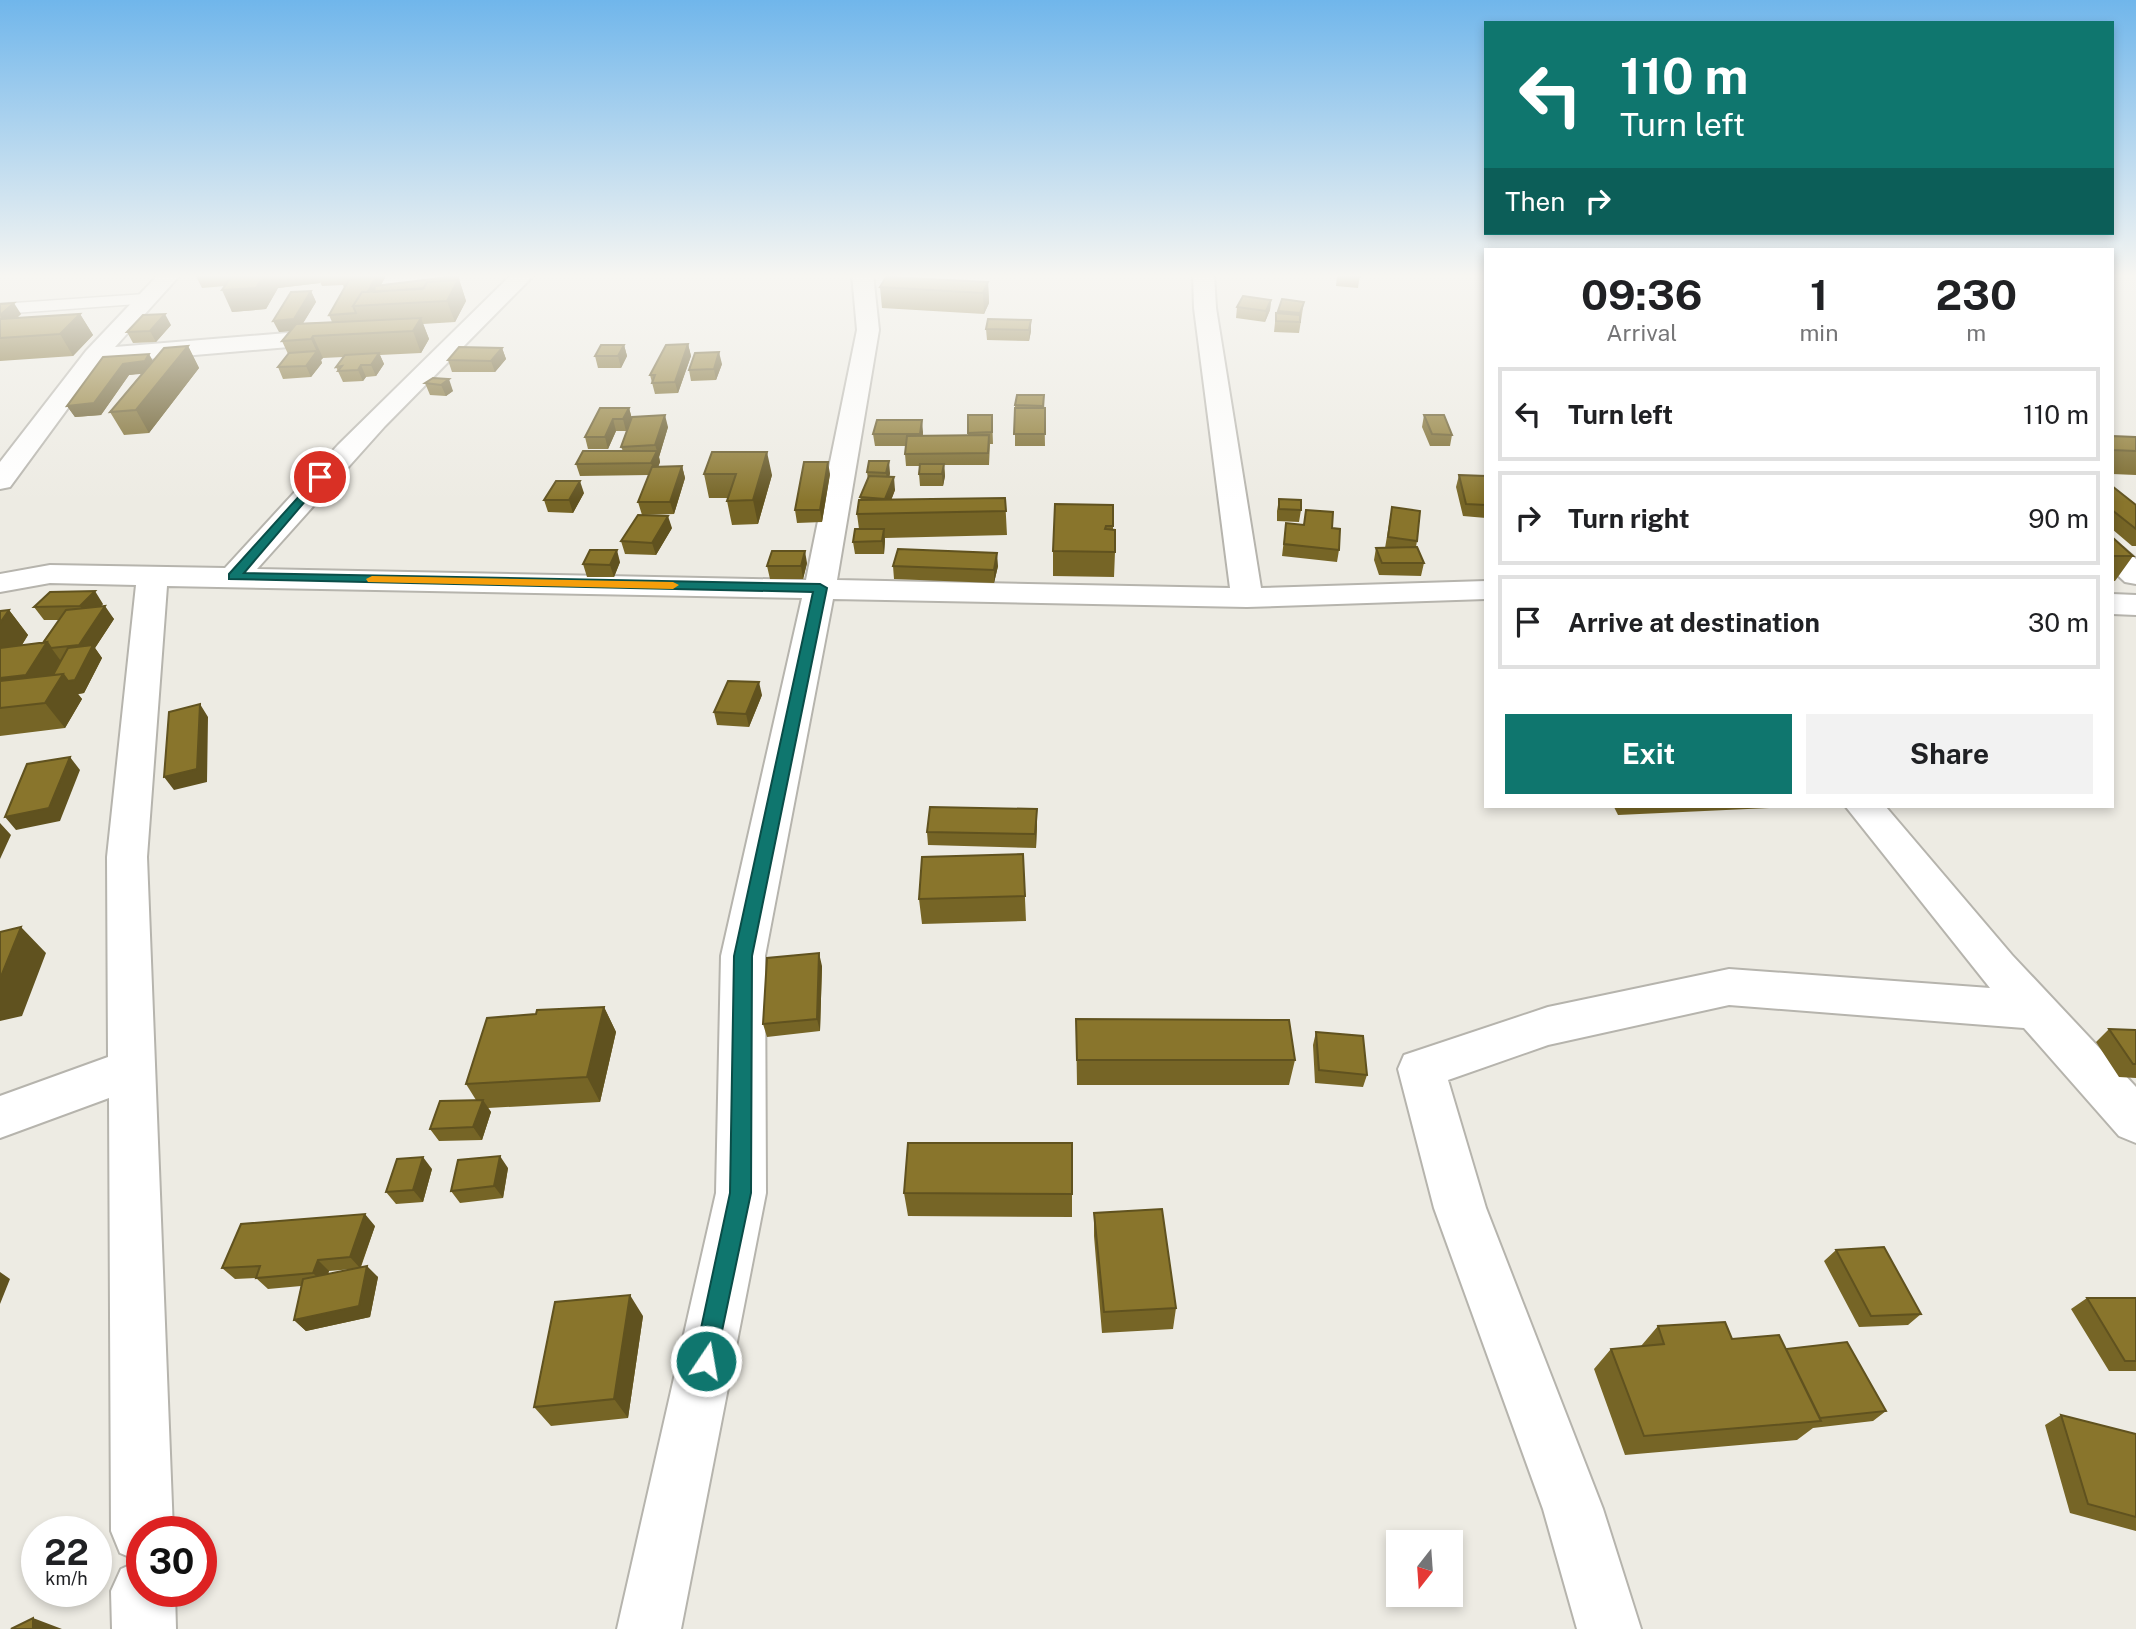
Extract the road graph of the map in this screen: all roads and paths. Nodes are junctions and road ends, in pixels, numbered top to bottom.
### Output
1 (99, 350) edge
2 (167, 350) edge
3 (448, 350) edge
4 (865, 350) edge
5 (1211, 350) edge
6 (94, 356) junction
7 (0, 481) edge
8 (2114, 556) edge
9 (2136, 575) edge
10 (152, 576) junction
11 (234, 577) junction
12 (0, 583) edge
13 (820, 588) junction
14 (1484, 590) edge
15 (1247, 598) junction
16 (2114, 604) edge
17 (2136, 605) edge
18 (1866, 808) edge
19 (2035, 1010) junction
20 (134, 1068) junction
21 (0, 1117) edge
22 (2136, 1121) edge
23 (142, 1516) edge
24 (143, 1607) edge
25 (144, 1629) edge
26 (649, 1629) edge
27 (1609, 1629) edge

1 - 6 street
2 - 6 street
3 - 11 street
4 - 13 street
5 - 15 street
6 - 7 street
8 - 9 street
10 - 11 street
10 - 12 street
10 - 20 street
11 - 13 street
13 - 15 street
13 - 26 street
14 - 15 street
16 - 17 street
18 - 19 street
19 - 22 street
19 - 27 street
20 - 21 street
20 - 23 street
24 - 25 street

